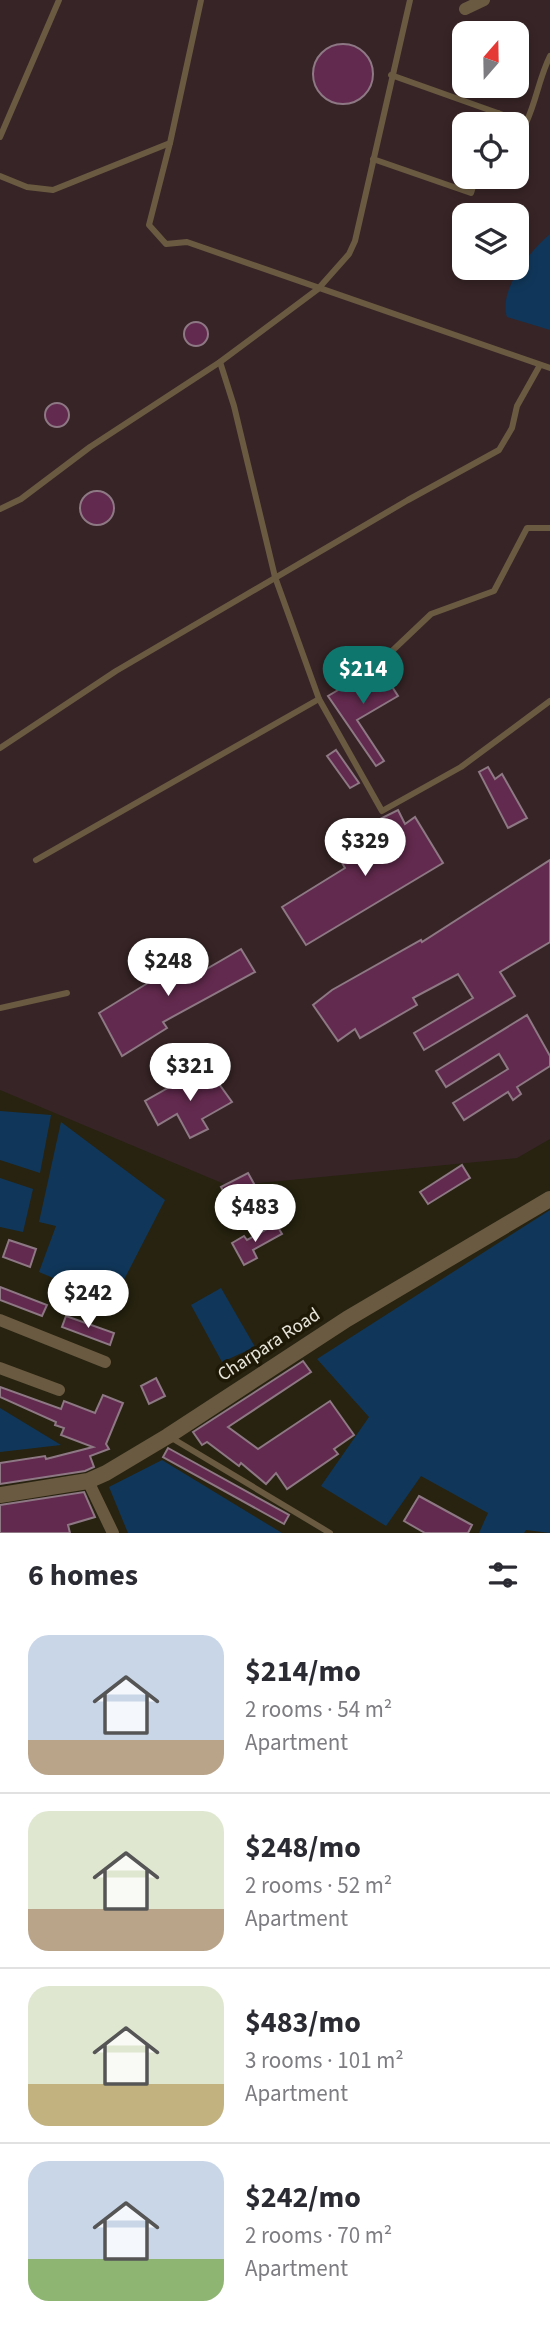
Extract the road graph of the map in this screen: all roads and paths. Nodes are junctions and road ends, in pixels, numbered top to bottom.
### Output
1 (59, 0) edge
2 (201, 0) edge
3 (410, 0) edge
4 (484, 0) edge
5 (465, 9) dead end
6 (550, 56) edge
7 (391, 75) junction
8 (495, 112) edge
9 (529, 116) edge
10 (0, 137) edge
11 (170, 143) junction
12 (373, 159) junction
13 (0, 176) edge
14 (452, 186) edge
15 (318, 289) junction
16 (220, 362) junction
17 (540, 365) junction
18 (550, 368) edge
19 (0, 509) edge
20 (550, 528) edge
21 (275, 577) junction
22 (364, 671) dead end
23 (319, 699) junction
24 (550, 701) edge
25 (0, 748) edge
26 (36, 860) dead end
27 (67, 993) dead end
28 (0, 1008) edge
29 (550, 1199) edge
30 (0, 1320) edge
31 (105, 1362) dead end
32 (0, 1368) edge
33 (59, 1390) dead end
34 (168, 1436) junction
35 (89, 1481) junction
36 (0, 1495) edge
37 (113, 1533) edge
38 (330, 1533) edge

1 - 10 lane
2 - 11 lane
3 - 7 lane
4 - 5 street
6 - 9 lane
7 - 8 lane
7 - 12 lane
11 - 13 lane
11 - 15 lane
12 - 14 lane
12 - 15 lane
15 - 16 lane
15 - 17 lane
16 - 19 lane
16 - 21 lane
17 - 18 lane
17 - 21 lane
20 - 22 lane
21 - 23 lane
21 - 25 lane
23 - 24 lane
23 - 26 lane
27 - 28 lane
29 - 34 street, Charpara Road
30 - 31 street
32 - 33 street
34 - 35 street, Charpara Road
34 - 38 lane
35 - 36 street, Charpara Road
35 - 37 street

